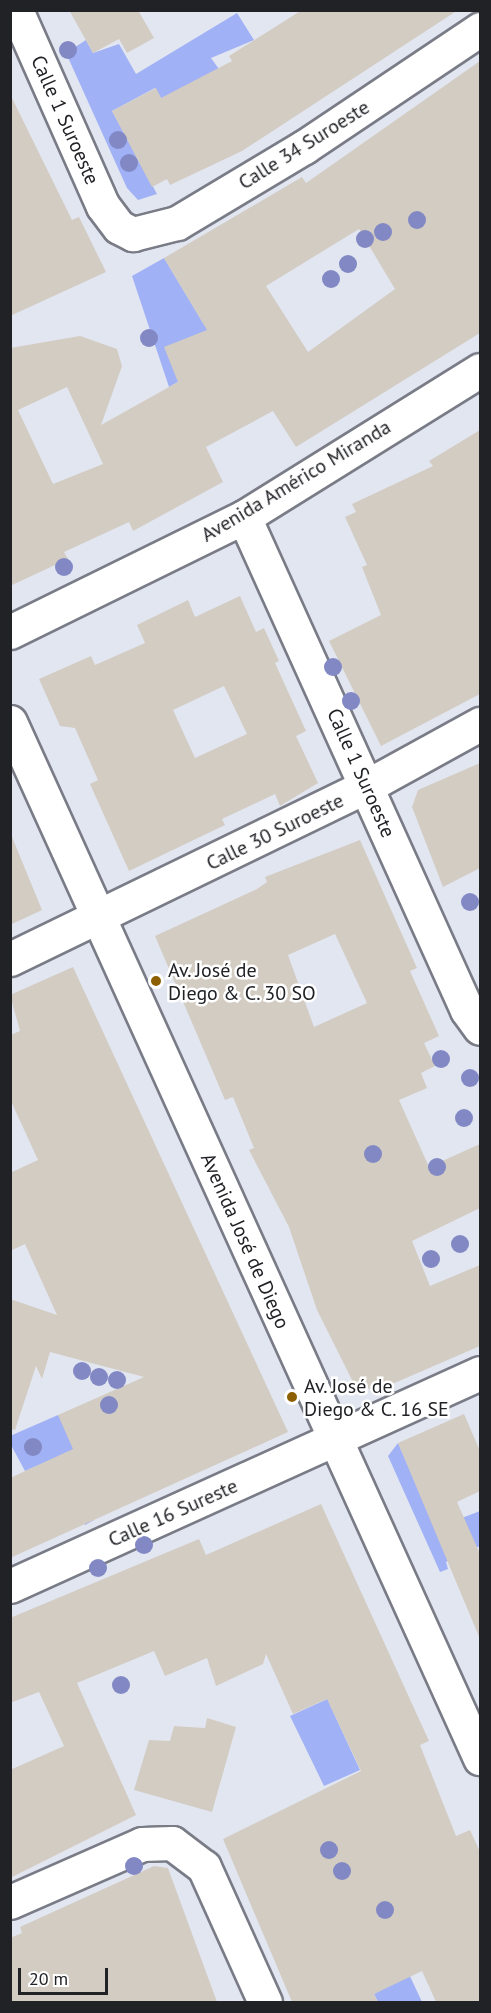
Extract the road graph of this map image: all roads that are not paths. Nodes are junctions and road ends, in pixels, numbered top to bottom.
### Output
1 (16, 10) edge
2 (480, 29) edge
3 (119, 227) joint
4 (480, 370) edge
5 (244, 517) junction
6 (10, 632) edge
7 (10, 722) edge
8 (480, 724) edge
9 (367, 786) junction
10 (99, 918) junction
11 (10, 959) edge
12 (480, 1028) edge
13 (480, 1373) edge
14 (335, 1439) junction
15 (10, 1586) edge
16 (480, 1758) edge
17 (10, 1902) edge
18 (265, 2002) edge

1 - 3 street, Calle 1 Suroeste
2 - 3 street, Calle 34 Suroeste
4 - 5 street, Avenida Américo Miranda
5 - 6 street, Avenida Américo Miranda
5 - 9 street, Calle 1 Suroeste
7 - 10 street, Avenida José de Diego
8 - 9 street, Calle 30 Suroeste
9 - 10 street, Calle 30 Suroeste
9 - 12 street, Calle 1 Suroeste
10 - 11 street, Calle 30 Suroeste
10 - 14 street, Avenida José de Diego
13 - 14 street, Calle 16 Sureste
14 - 15 street, Calle 16 Sureste
14 - 16 street, Avenida José de Diego
17 - 18 street

